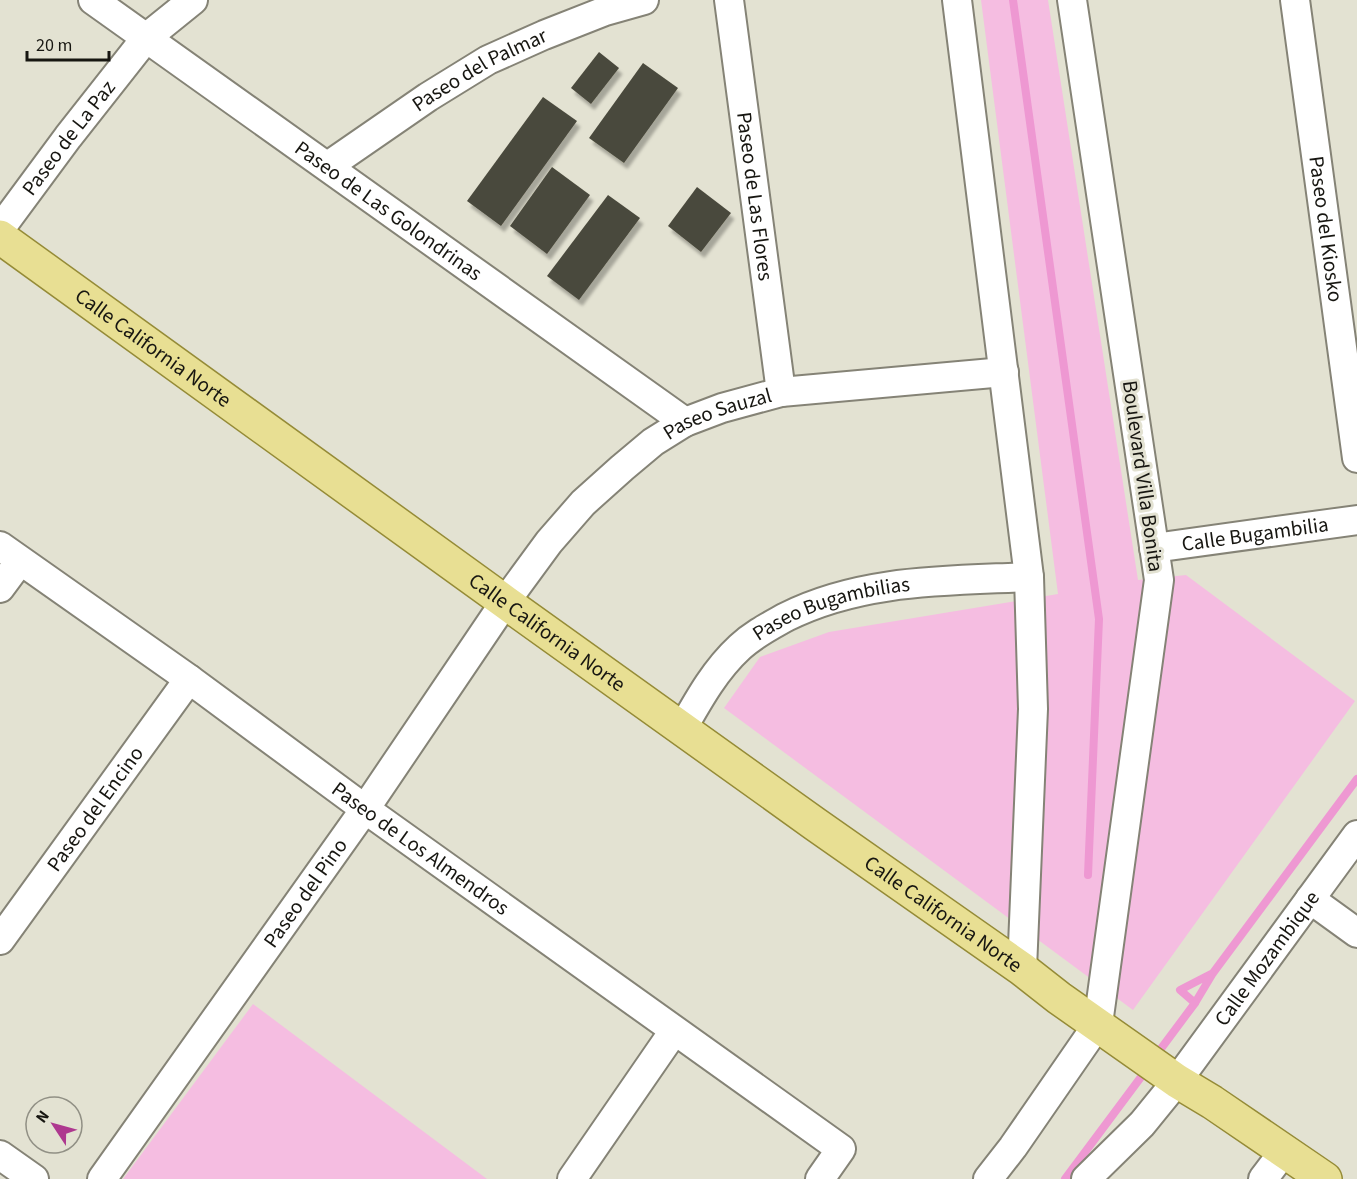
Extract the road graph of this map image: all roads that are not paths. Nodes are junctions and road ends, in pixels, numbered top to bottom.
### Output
1 (93, 0) edge
2 (193, 0) edge
3 (644, 0) edge
4 (729, 0) edge
5 (957, 0) edge
6 (1072, 0) edge
7 (1295, 0) edge
8 (146, 38) junction
9 (328, 166) junction
10 (0, 229) edge
11 (0, 237) edge
12 (1004, 372) junction
13 (781, 392) junction
14 (685, 422) junction
15 (1357, 458) edge
16 (1357, 520) edge
17 (1154, 548) junction
18 (10, 554) edge
19 (1029, 577) junction
20 (0, 588) edge
21 (505, 602) junction
22 (189, 679) junction
23 (682, 729) junction
24 (365, 809) junction
25 (1357, 834) edge
26 (1310, 899) junction
27 (1357, 933) edge
28 (0, 940) edge
29 (1022, 969) junction
30 (1098, 1024) junction
31 (674, 1031) junction
32 (1177, 1081) junction
33 (1285, 1150) junction
34 (0, 1155) edge
35 (34, 1179) edge
36 (102, 1179) edge
37 (572, 1179) edge
38 (820, 1179) edge
39 (988, 1179) edge
40 (1086, 1179) edge
41 (1263, 1179) edge
42 (1325, 1179) edge

1 - 8 street, Paseo de Las Golondrinas
2 - 8 street, Paseo de La Paz
3 - 9 street, Paseo del Palmar
4 - 13 street, Paseo de Las Flores
5 - 12 street
6 - 17 street, Boulevard Villa Bonita
7 - 15 street, Paseo del Kiosko
8 - 9 street, Paseo de Las Golondrinas
8 - 10 street, Paseo de La Paz
9 - 14 street, Paseo de Las Golondrinas
11 - 21 main road, Calle California Norte
12 - 13 street, Paseo Sauzal
12 - 19 street
13 - 14 street, Paseo Sauzal
14 - 21 street, Paseo Sauzal
16 - 17 street, Calle Bugambilia
17 - 30 street, Boulevard Villa Bonita
18 - 20 street
18 - 22 street, Paseo de Los Almendros
19 - 23 street, Paseo Bugambilias
19 - 29 street
21 - 23 main road, Calle California Norte
21 - 24 street, Paseo del Pino
22 - 24 street, Paseo de Los Almendros
22 - 28 street, Paseo del Encino
23 - 29 main road, Calle California Norte
24 - 31 street, Paseo de Los Almendros
24 - 36 street, Paseo del Pino
25 - 26 street, Calle Mozambique
26 - 27 street
26 - 32 street, Calle Mozambique
29 - 30 main road, Calle California Norte
30 - 32 main road, Calle California Norte
30 - 39 street
31 - 37 street
31 - 38 street, Paseo de Los Almendros
32 - 33 main road
32 - 40 street, Calle Mozambique
33 - 41 street
33 - 42 main road
34 - 35 street

